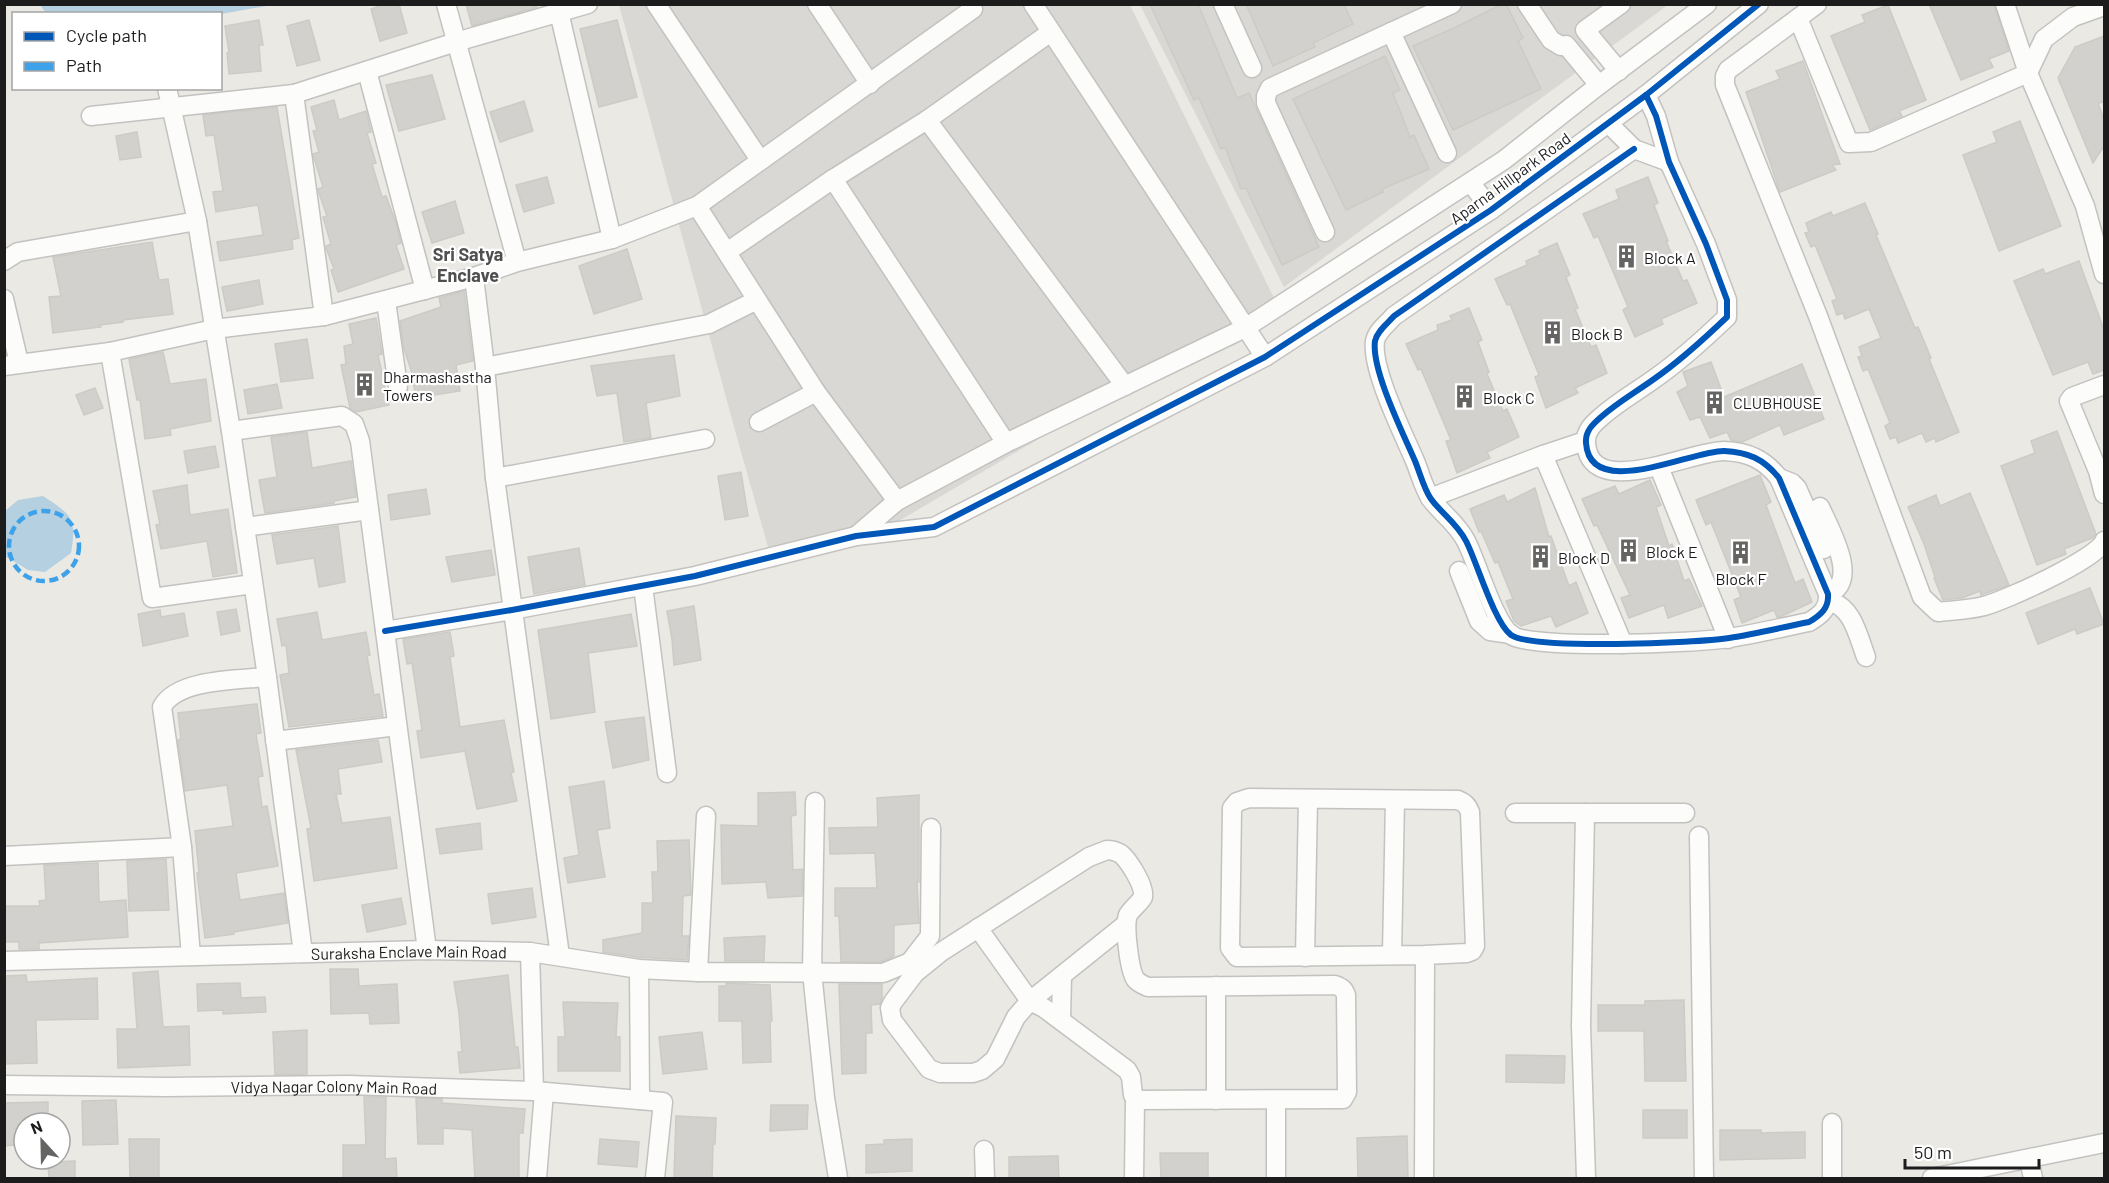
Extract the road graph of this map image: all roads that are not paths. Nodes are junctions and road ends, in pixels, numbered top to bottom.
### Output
1 (446, 4) edge
2 (588, 4) edge
3 (656, 4) edge
4 (817, 4) edge
5 (1033, 4) edge
6 (1223, 4) edge
7 (1452, 4) edge
8 (1527, 4) edge
9 (1621, 4) edge
10 (1707, 4) edge
11 (1759, 4) edge
12 (1817, 4) edge
13 (2005, 4) edge
14 (975, 6) edge
15 (2104, 6) edge
16 (559, 12) junction
17 (1798, 18) junction
18 (1051, 32) junction
19 (1391, 32) junction
20 (456, 42) junction
21 (1252, 68) dead end
22 (367, 70) junction
23 (1619, 71) junction
24 (2028, 73) junction
25 (870, 84) junction
26 (1599, 85) junction
27 (167, 90) edge
28 (294, 94) junction
29 (1646, 95) junction
30 (171, 108) junction
31 (91, 116) dead end
32 (927, 120) junction
33 (1608, 123) junction
34 (1634, 149) junction
35 (1447, 153) dead end
36 (760, 159) junction
37 (1669, 162) junction
38 (833, 179) junction
39 (1471, 183) junction
40 (697, 206) junction
41 (1491, 210) junction
42 (197, 221) junction
43 (1325, 231) dead end
44 (612, 239) junction
45 (727, 252) junction
46 (4, 261) edge
47 (517, 262) junction
48 (2104, 274) edge
49 (474, 277) junction
50 (425, 290) junction
51 (4, 299) edge
52 (757, 300) junction
53 (386, 301) junction
54 (324, 316) junction
55 (1245, 328) junction
56 (214, 329) junction
57 (110, 352) junction
58 (1265, 357) junction
59 (12, 364) edge
60 (485, 367) junction
61 (2104, 385) edge
62 (1125, 386) junction
63 (398, 387) dead end
64 (816, 392) junction
65 (759, 422) dead end
66 (231, 431) junction
67 (705, 440) dead end
68 (1585, 441) junction
69 (1006, 443) junction
70 (1544, 455) junction
71 (1659, 467) junction
72 (495, 478) junction
73 (1779, 478) junction
74 (2104, 494) edge
75 (1430, 498) junction
76 (897, 501) junction
77 (1820, 507) dead end
78 (369, 510) junction
79 (245, 527) junction
80 (856, 536) junction
81 (2104, 541) edge
82 (1824, 549) dead end
83 (1459, 571) dead end
84 (253, 584) junction
85 (643, 586) junction
86 (1828, 597) junction
87 (512, 610) junction
88 (385, 631) junction
89 (1511, 634) junction
90 (1728, 639) junction
91 (1623, 644) junction
92 (1866, 657) dead end
93 (267, 677) junction
94 (398, 726) junction
95 (276, 741) junction
96 (667, 773) dead end
97 (1308, 799) junction
98 (1395, 800) junction
99 (815, 802) dead end
100 (1515, 813) dead end
101 (1585, 813) junction
102 (1685, 813) dead end
103 (706, 816) dead end
104 (931, 828) dead end
105 (1699, 836) dead end
106 (182, 847) junction
107 (4, 856) edge
108 (1126, 924) junction
109 (978, 928) junction
110 (930, 936) junction
111 (428, 950) junction
112 (530, 952) junction
113 (941, 952) junction
114 (303, 953) junction
115 (1425, 955) junction
116 (191, 956) junction
117 (560, 956) junction
118 (1392, 956) junction
119 (1305, 957) junction
120 (4, 961) edge
121 (639, 969) junction
122 (698, 972) junction
123 (812, 972) junction
124 (1062, 976) junction
125 (1216, 986) junction
126 (1030, 1001) junction
127 (1061, 1020) junction
128 (4, 1085) edge
129 (539, 1091) junction
130 (1135, 1098) junction
131 (640, 1100) junction
132 (1216, 1100) junction
133 (1276, 1101) junction
134 (1832, 1123) dead end
135 (2104, 1143) edge
136 (984, 1150) dead end
137 (2029, 1160) junction
138 (1833, 1178) edge
139 (537, 1179) edge
140 (655, 1179) edge
141 (838, 1179) edge
142 (985, 1179) edge
143 (1134, 1179) edge
144 (1276, 1179) edge
145 (1424, 1179) edge
146 (1586, 1179) edge
147 (1704, 1179) edge
148 (1932, 1179) edge
149 (2033, 1179) edge

1 - 20 street
2 - 16 street
3 - 36 street
4 - 25 street
5 - 18 street
6 - 21 street
7 - 19 street
8 - 26 street
9 - 23 street
10 - 23 street, Aparna Hillpark Road
11 - 29 street, Aparna Hillpark Road
12 - 17 street
13 - 24 street
14 - 25 street
15 - 24 street
16 - 20 street
16 - 44 street
17 - 24 street
17 - 81 street
18 - 32 street
18 - 55 street
19 - 35 street
19 - 43 street
20 - 22 street
20 - 47 street
22 - 28 street
22 - 50 street
23 - 26 street, Aparna Hillpark Road
24 - 48 street
25 - 36 street
26 - 39 street, Aparna Hillpark Road
27 - 30 street
28 - 30 street
28 - 54 street
29 - 33 street, Aparna Hillpark Road
29 - 37 street
30 - 31 street
30 - 42 street
32 - 38 street
32 - 62 street
33 - 34 street
33 - 41 street, Aparna Hillpark Road
34 - 37 street
34 - 75 street
36 - 40 street
37 - 68 street
38 - 45 street
38 - 69 street
39 - 41 street
39 - 55 street, Aparna Hillpark Road
40 - 44 street
40 - 45 street
41 - 58 street, Aparna Hillpark Road
42 - 46 street
42 - 56 street
44 - 47 street
45 - 52 street
47 - 49 street
49 - 50 street
49 - 60 street
50 - 53 street
51 - 59 street
52 - 60 street
52 - 64 street
53 - 54 street
53 - 63 street
54 - 56 street
55 - 58 street
55 - 62 street, Aparna Hillpark Road
56 - 57 street
56 - 66 street
57 - 59 street
57 - 84 street
58 - 80 street, Aparna Hillpark Road
60 - 72 street
61 - 74 street
62 - 69 street, Aparna Hillpark Road
64 - 65 street
64 - 76 street
66 - 78 street
66 - 79 street
67 - 72 street
68 - 70 street
68 - 71 street
69 - 76 street, Aparna Hillpark Road
70 - 75 street
70 - 91 street
71 - 73 street
71 - 90 street
72 - 87 street
73 - 82 street
73 - 86 street
75 - 89 street
76 - 80 street, Aparna Hillpark Road
77 - 86 street
78 - 79 street
78 - 88 street
79 - 84 street
80 - 85 street, Aparna Hillpark Road
83 - 89 street
84 - 93 street
85 - 87 street, Aparna Hillpark Road
85 - 96 street
86 - 90 street
86 - 92 street
87 - 88 street, Aparna Hillpark Road
87 - 117 street
88 - 94 street
89 - 91 street
90 - 91 street
93 - 95 street
93 - 106 street
94 - 95 street
94 - 111 street
95 - 114 street
97 - 98 street
97 - 119 street
97 - 119 street
98 - 115 street
98 - 118 street
99 - 123 street
100 - 101 street
101 - 102 street
101 - 146 street
103 - 122 street
104 - 110 street
105 - 147 street
106 - 107 street
106 - 116 street
108 - 109 street
108 - 124 street
108 - 125 street
109 - 113 street
109 - 126 street
110 - 113 street
110 - 123 street, Suraksha Enclave Main Road
111 - 112 street, Suraksha Enclave Main Road
111 - 114 street, Suraksha Enclave Main Road
112 - 117 street, Suraksha Enclave Main Road
112 - 129 street
113 - 126 street
114 - 116 street, Suraksha Enclave Main Road
115 - 118 street
115 - 145 street
116 - 120 street, Suraksha Enclave Main Road
117 - 121 street, Suraksha Enclave Main Road
118 - 119 street
121 - 122 street, Suraksha Enclave Main Road
121 - 131 street
122 - 123 street, Suraksha Enclave Main Road
123 - 141 street
124 - 126 street
124 - 127 street
125 - 132 street
125 - 133 street
126 - 127 street
127 - 130 street
128 - 129 street, Vidya Nagar Colony Main Road
129 - 131 street, Vidya Nagar Colony Main Road
129 - 139 street
130 - 132 street
130 - 143 street
131 - 140 street, Vidya Nagar Colony Main Road
132 - 133 street
133 - 144 street
134 - 138 street
135 - 137 street
136 - 142 street
137 - 148 street
137 - 149 street

